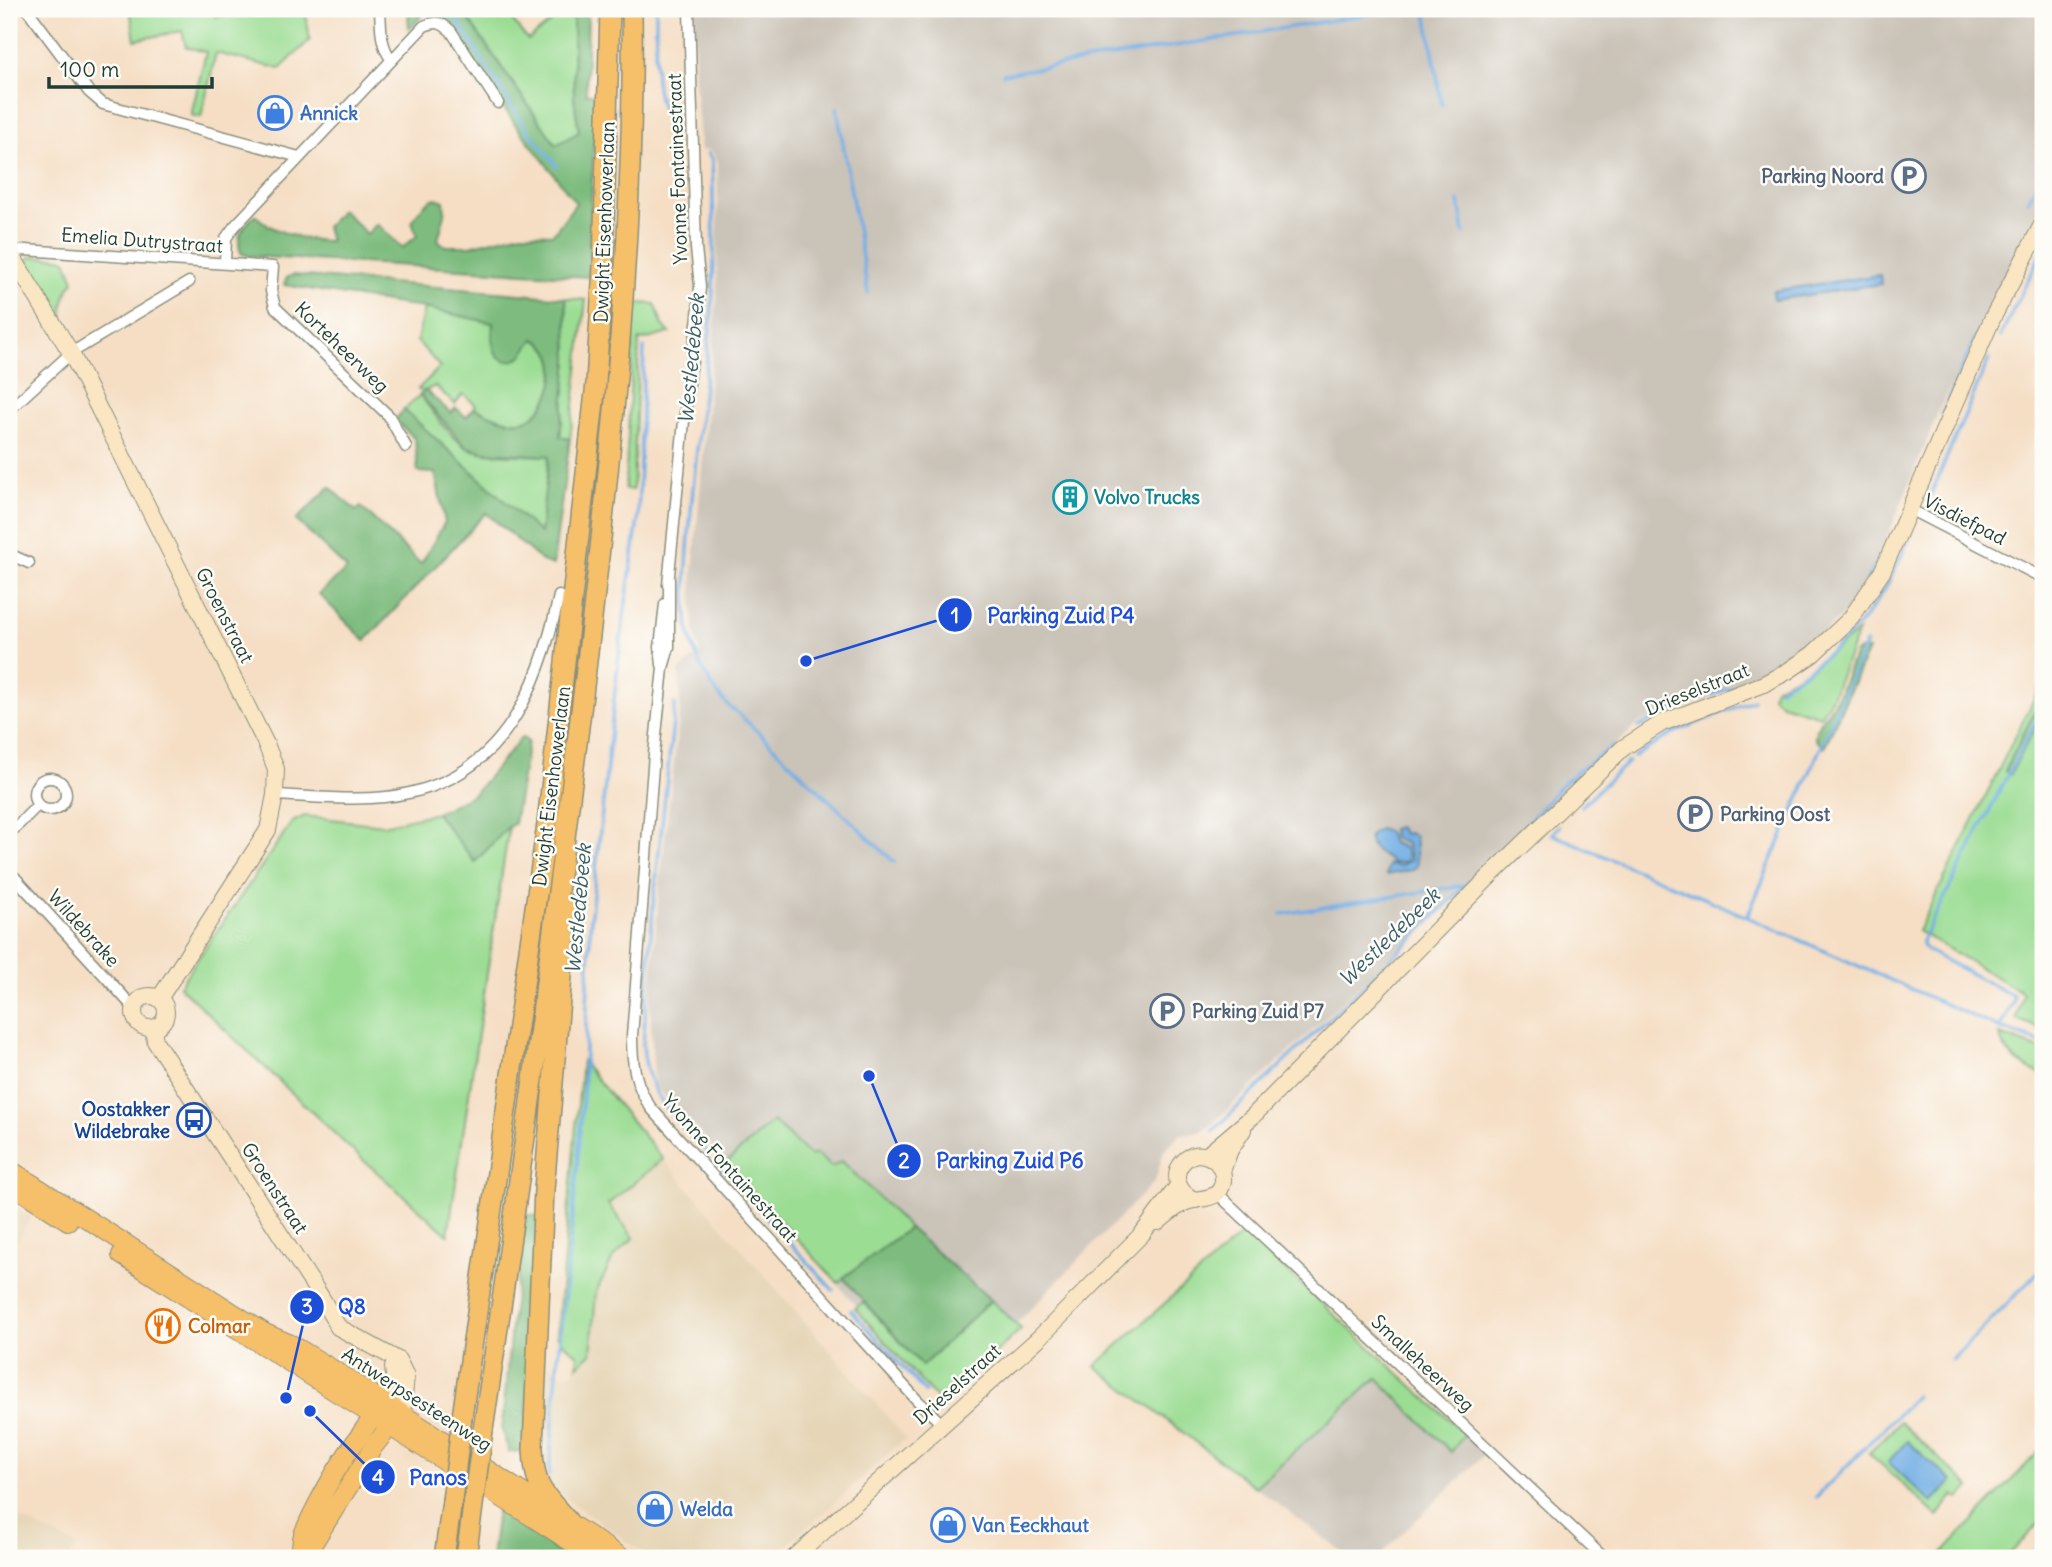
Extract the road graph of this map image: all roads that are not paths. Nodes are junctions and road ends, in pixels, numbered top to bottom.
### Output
1 (27, 9) edge
2 (380, 9) edge
3 (610, 9) edge
4 (632, 9) edge
5 (689, 9) edge
6 (391, 59) junction
7 (498, 103) dead end
8 (299, 157) junction
9 (2043, 223) edge
10 (9, 251) edge
11 (225, 262) junction
12 (273, 267) joint
13 (189, 282) dead end
14 (71, 353) junction
15 (9, 410) edge
16 (406, 447) dead end
17 (1909, 509) junction
18 (9, 554) edge
19 (29, 563) dead end
20 (2043, 578) edge
21 (559, 596) dead end
22 (275, 795) junction
23 (570, 798) junction
24 (38, 805) dead end
25 (9, 834) edge
26 (9, 871) edge
27 (159, 999) junction
28 (134, 1009) junction
29 (153, 1028) junction
30 (1252, 1117) junction
31 (1207, 1155) junction
32 (9, 1169) edge
33 (1222, 1171) junction
34 (9, 1184) edge
35 (1178, 1186) junction
36 (1217, 1193) junction
37 (1196, 1200) junction
38 (1142, 1234) junction
39 (383, 1350) junction
40 (378, 1409) junction
41 (394, 1420) junction
42 (943, 1425) junction
43 (568, 1521) junction
44 (300, 1554) edge
45 (444, 1558) edge
46 (466, 1558) edge
47 (596, 1558) edge
48 (623, 1558) edge
49 (794, 1558) edge
50 (1604, 1558) edge

1 - 8 street
2 - 6 street
3 - 45 highway, Dwight Eisenhowerlaan, bridge
4 - 23 highway, Dwight Eisenhowerlaan
5 - 42 street, Yvonne Fontainestraat
6 - 7 street
6 - 8 street
8 - 11 street
9 - 17 street, Drieselstraat
10 - 11 street, Emelia Dutrystraat
10 - 14 street, Groenstraat
11 - 12 street, Emelia Dutrystraat
12 - 16 street, Korteheerweg
13 - 14 street, Emelia Dutrystraat
14 - 15 street, Emelia Dutrystraat
14 - 22 street, Groenstraat
17 - 20 street, Visdiefpad
17 - 30 street, Drieselstraat
18 - 19 street
21 - 22 street
22 - 27 street, Groenstraat
23 - 43 highway
23 - 46 highway, Dwight Eisenhowerlaan, bridge
24 - 25 street
26 - 28 street, Wildebrake
27 - 28 street
27 - 29 street
28 - 29 street
29 - 39 street, Groenstraat
30 - 31 street, Drieselstraat
30 - 33 street, Drieselstraat
31 - 33 street
31 - 35 street, Drieselstraat
32 - 40 main road, Antwerpsesteenweg
33 - 36 street, Drieselstraat
34 - 40 main road, Antwerpsesteenweg
35 - 37 street
35 - 38 street, Drieselstraat
36 - 37 street, Drieselstraat
36 - 50 street, Smalleheerweg
37 - 38 street, Drieselstraat
38 - 42 street, Drieselstraat
39 - 40 street
39 - 41 street, Groenstraat
40 - 41 main road, Antwerpsesteenweg
40 - 44 main road
41 - 43 main road, Antwerpsesteenweg
41 - 44 main road
41 - 47 main road, Antwerpsesteenweg
42 - 49 street, Drieselstraat
43 - 48 main road, Antwerpsesteenweg

